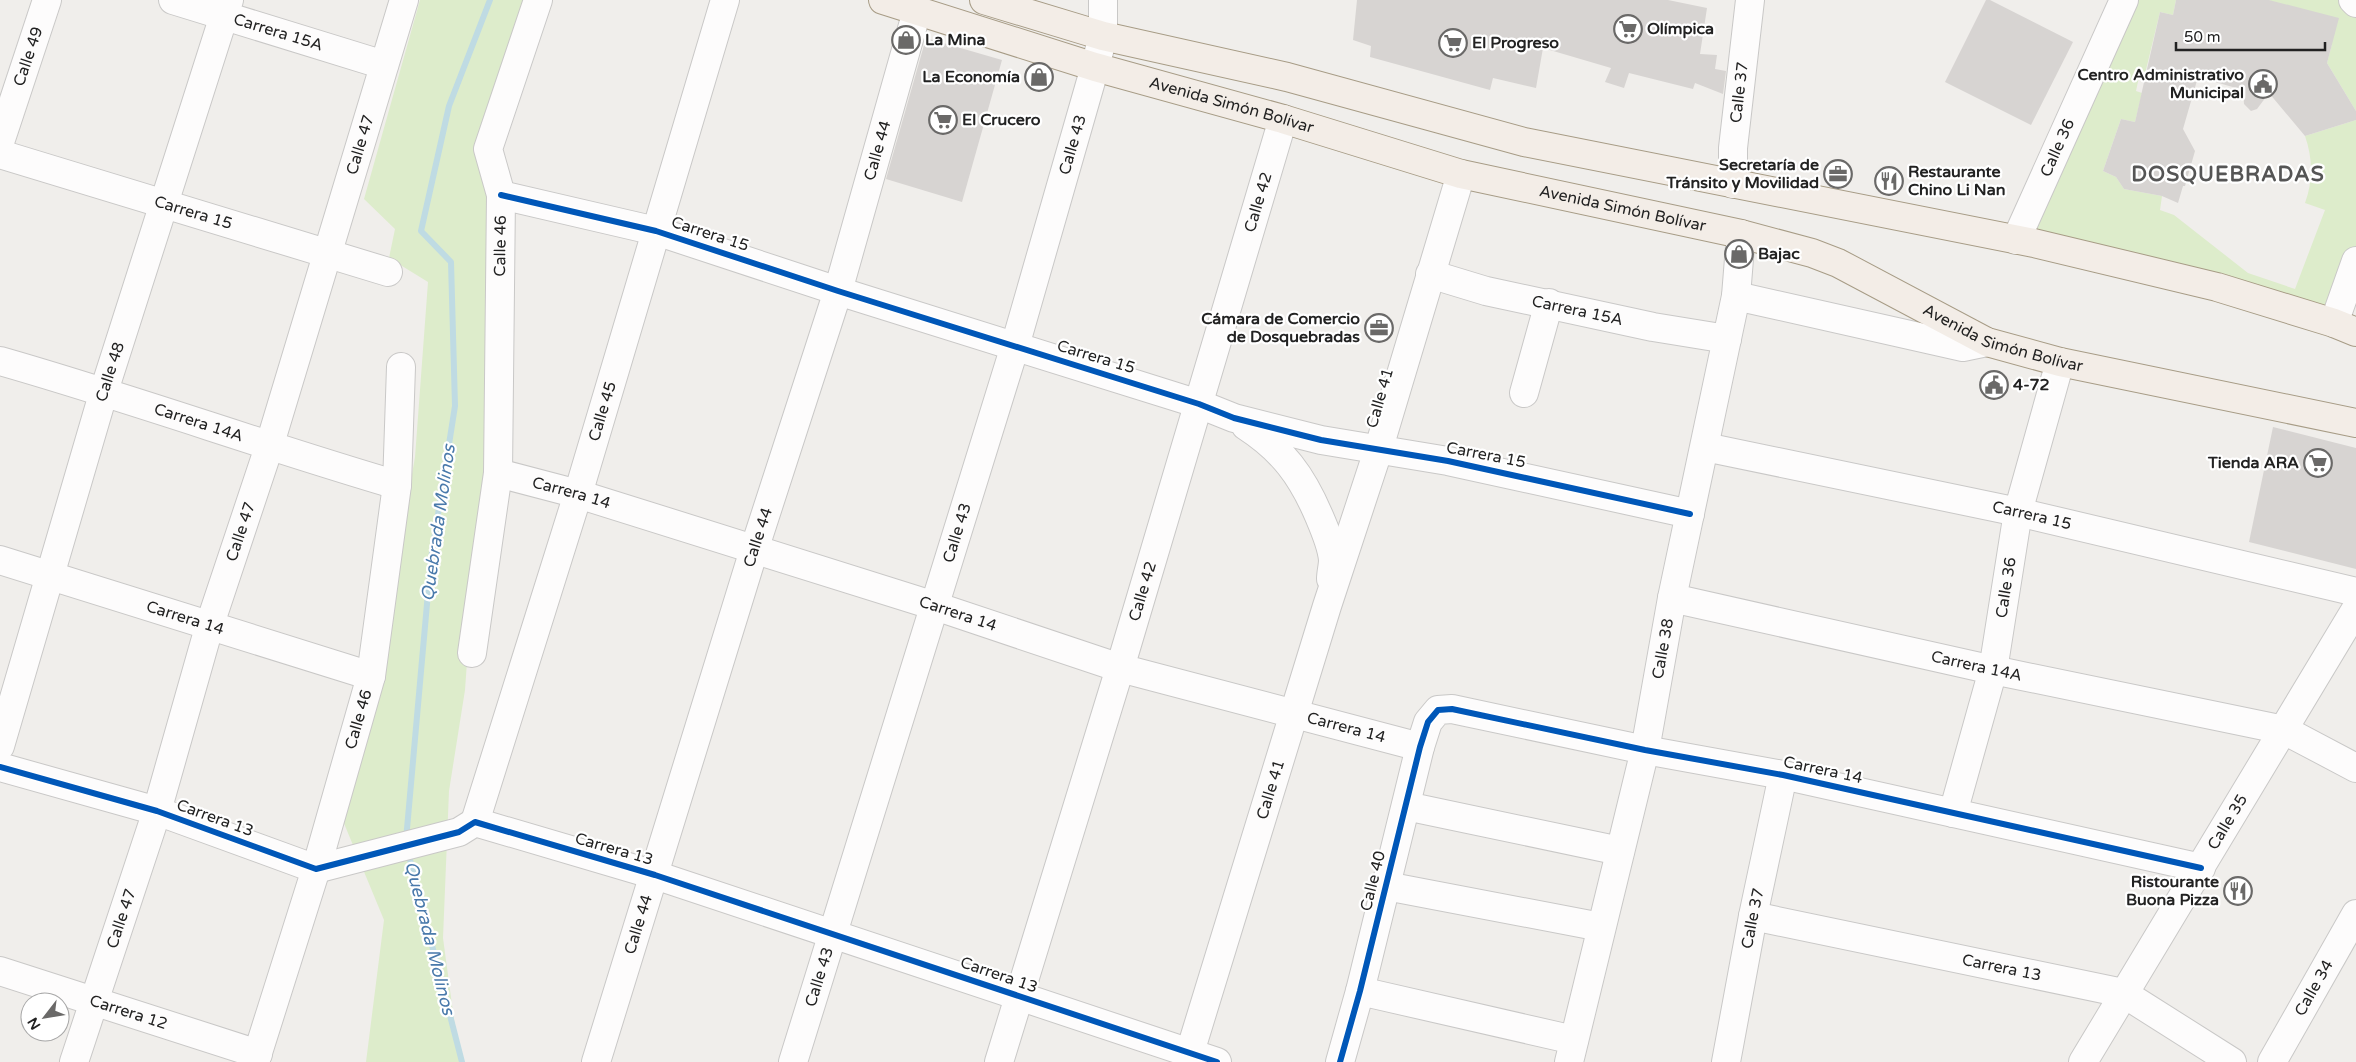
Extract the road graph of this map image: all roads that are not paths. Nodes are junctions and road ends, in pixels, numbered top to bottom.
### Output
1 (47, 0) edge
2 (173, 0) edge
3 (404, 0) edge
4 (538, 0) edge
5 (725, 0) edge
6 (883, 0) edge
7 (984, 0) edge
8 (1103, 0) edge
9 (1750, 0) edge
10 (2124, 0) edge
11 (2353, 0) edge
12 (2356, 3) edge
13 (226, 8) edge
14 (917, 11) junction
15 (1102, 36) junction
16 (384, 65) junction
17 (1095, 67) junction
18 (1283, 119) junction
19 (0, 142) edge
20 (0, 154) edge
21 (1461, 174) junction
22 (1733, 184) junction
23 (501, 195) junction
24 (162, 204) junction
25 (656, 231) junction
26 (1741, 234) junction
27 (2016, 240) junction
28 (328, 254) junction
29 (2356, 261) edge
30 (388, 272) dead end
31 (1430, 274) junction
32 (838, 291) junction
33 (1736, 296) junction
34 (1549, 303) junction
35 (2345, 327) edge
36 (1727, 339) junction
37 (1987, 342) junction
38 (1015, 346) junction
39 (0, 361) edge
40 (2060, 362) junction
41 (401, 367) dead end
42 (104, 391) junction
43 (1524, 393) dead end
44 (1200, 404) junction
45 (1234, 418) junction
46 (2356, 424) edge
47 (269, 447) junction
48 (1705, 447) junction
49 (1378, 450) junction
50 (498, 473) junction
51 (397, 485) junction
52 (578, 494) junction
53 (2018, 512) junction
54 (1690, 514) junction
55 (754, 550) junction
56 (0, 560) edge
57 (50, 575) junction
58 (2356, 592) edge
59 (1672, 598) junction
60 (935, 606) junction
61 (1327, 606) junction
62 (2356, 609) edge
63 (210, 624) junction
64 (472, 653) dead end
65 (1120, 668) junction
66 (1993, 670) junction
67 (371, 676) junction
68 (1438, 710) joint
69 (1294, 713) junction
70 (2284, 730) junction
71 (0, 746) edge
72 (1420, 747) junction
73 (1645, 750) junction
74 (0, 768) edge
75 (2356, 768) edge
76 (1783, 775) junction
77 (1406, 806) junction
78 (157, 812) junction
79 (1953, 813) junction
80 (475, 822) junction
81 (1620, 850) junction
82 (2201, 868) junction
83 (316, 869) junction
84 (655, 875) junction
85 (1386, 886) junction
86 (2356, 914) edge
87 (1753, 916) junction
88 (1601, 928) junction
89 (832, 932) junction
90 (0, 970) edge
91 (1360, 992) junction
92 (2123, 992) junction
93 (1019, 996) junction
94 (94, 1000) junction
95 (1571, 1051) edge
96 (257, 1058) edge
97 (1188, 1058) edge
98 (74, 1062) edge
99 (596, 1062) edge
100 (794, 1062) edge
101 (999, 1062) edge
102 (1217, 1062) edge
103 (1340, 1062) edge
104 (1726, 1062) edge
105 (2083, 1062) edge
106 (2232, 1062) edge
107 (2272, 1062) edge

1 - 19 street, Calle 49
2 - 13 street, Carrera 15A
3 - 16 street, Calle 47
4 - 23 street, Calle 46
5 - 25 street, Calle 45
6 - 14 main road, Avenida Simón Bolívar
7 - 15 main road
8 - 15 street, Calle 43
9 - 22 street, Calle 37
10 - 27 street, Calle 36
11 - 12 street
13 - 16 street, Carrera 15A
13 - 24 street, Calle 48
14 - 15 main road
14 - 17 main road, Avenida Simón Bolívar
14 - 32 street, Calle 44
15 - 17 street, Calle 43
15 - 22 main road
16 - 28 street, Calle 47
17 - 18 main road, Avenida Simón Bolívar
17 - 38 street, Calle 43
18 - 21 main road, Avenida Simón Bolívar
18 - 44 street, Calle 42
20 - 24 street, Carrera 15
21 - 26 main road, Avenida Simón Bolívar
21 - 31 street, Calle 41
22 - 27 main road
23 - 25 street, Carrera 15
23 - 50 street, Calle 46
24 - 28 street, Carrera 15
24 - 42 street, Calle 48
25 - 32 street, Carrera 15
25 - 52 street, Calle 45
26 - 33 street, Calle 38
26 - 37 main road, Avenida Simón Bolívar
27 - 35 main road
28 - 30 street, Carrera 15
28 - 47 street, Calle 47
29 - 35 street
31 - 34 street, Carrera 15A
31 - 49 street, Calle 41
32 - 38 street, Carrera 15
32 - 55 street, Calle 44
33 - 36 street, Calle 38
33 - 37 street
34 - 36 street, Carrera 15A
34 - 43 street
36 - 48 street, Calle 38
37 - 40 main road, Avenida Simón Bolívar
38 - 44 street, Carrera 15
38 - 60 street, Calle 43
39 - 42 street, Carrera 14A
40 - 46 main road, Avenida Simón Bolívar
40 - 53 street, Calle 36
41 - 51 street, Calle 46
42 - 47 street, Carrera 14A
42 - 57 street, Calle 48
44 - 45 street, Carrera 15
44 - 65 street, Calle 42
45 - 49 street, Carrera 15
45 - 61 street
47 - 51 street, Carrera 14A
47 - 63 street, Calle 47
48 - 53 street, Carrera 15
48 - 54 street, Calle 38
49 - 54 street, Carrera 15
49 - 61 street, Calle 41
50 - 52 street, Carrera 14
50 - 64 street, Calle 46
51 - 67 street, Calle 46
52 - 55 street, Carrera 14
52 - 80 street, Calle 45
53 - 58 street, Carrera 15
53 - 66 street, Calle 36
54 - 59 street, Calle 38
55 - 60 street, Carrera 14
55 - 84 street, Calle 44
56 - 57 street, Carrera 14
57 - 63 street, Carrera 14
57 - 71 street, Calle 48
59 - 66 street, Carrera 14A
59 - 73 street, Calle 38
60 - 65 street, Carrera 14
60 - 89 street, Calle 43
61 - 69 street, Calle 41
62 - 70 street, Calle 35
63 - 67 street, Carrera 14
63 - 78 street, Calle 47
65 - 69 street, Carrera 14
65 - 93 street, Calle 42
66 - 70 street, Carrera 14A
66 - 79 street, Calle 36
67 - 83 street, Calle 46
68 - 72 street, Calle 40
68 - 73 street, Carrera 14
69 - 72 street, Carrera 14
69 - 97 street, Calle 41
70 - 75 street
70 - 82 street, Calle 35
72 - 77 street, Calle 40
73 - 76 street, Carrera 14
73 - 81 street, Calle 38
74 - 78 street, Carrera 13
76 - 79 street, Carrera 14
76 - 87 street, Calle 37
77 - 81 street
77 - 85 street, Calle 40
78 - 83 street, Carrera 13
78 - 94 street, Calle 47
79 - 82 street, Carrera 14
80 - 83 street
80 - 84 street, Carrera 13
81 - 88 street, Calle 38
82 - 92 street, Calle 35
83 - 96 street, Calle 46
84 - 89 street, Carrera 13
84 - 99 street, Calle 44
85 - 88 street
85 - 91 street, Calle 40
86 - 107 street, Calle 34
87 - 92 street, Carrera 13
87 - 104 street, Calle 37
88 - 95 street, Calle 38
89 - 93 street, Carrera 13
89 - 100 street, Calle 43
90 - 94 street, Carrera 12
91 - 95 street
91 - 103 street, Calle 40
92 - 105 street, Calle 35
92 - 106 street, Carrera 13
93 - 97 street, Carrera 13
93 - 101 street, Calle 42
94 - 96 street, Carrera 12
94 - 98 street, Calle 47
97 - 102 street, Carrera 13

